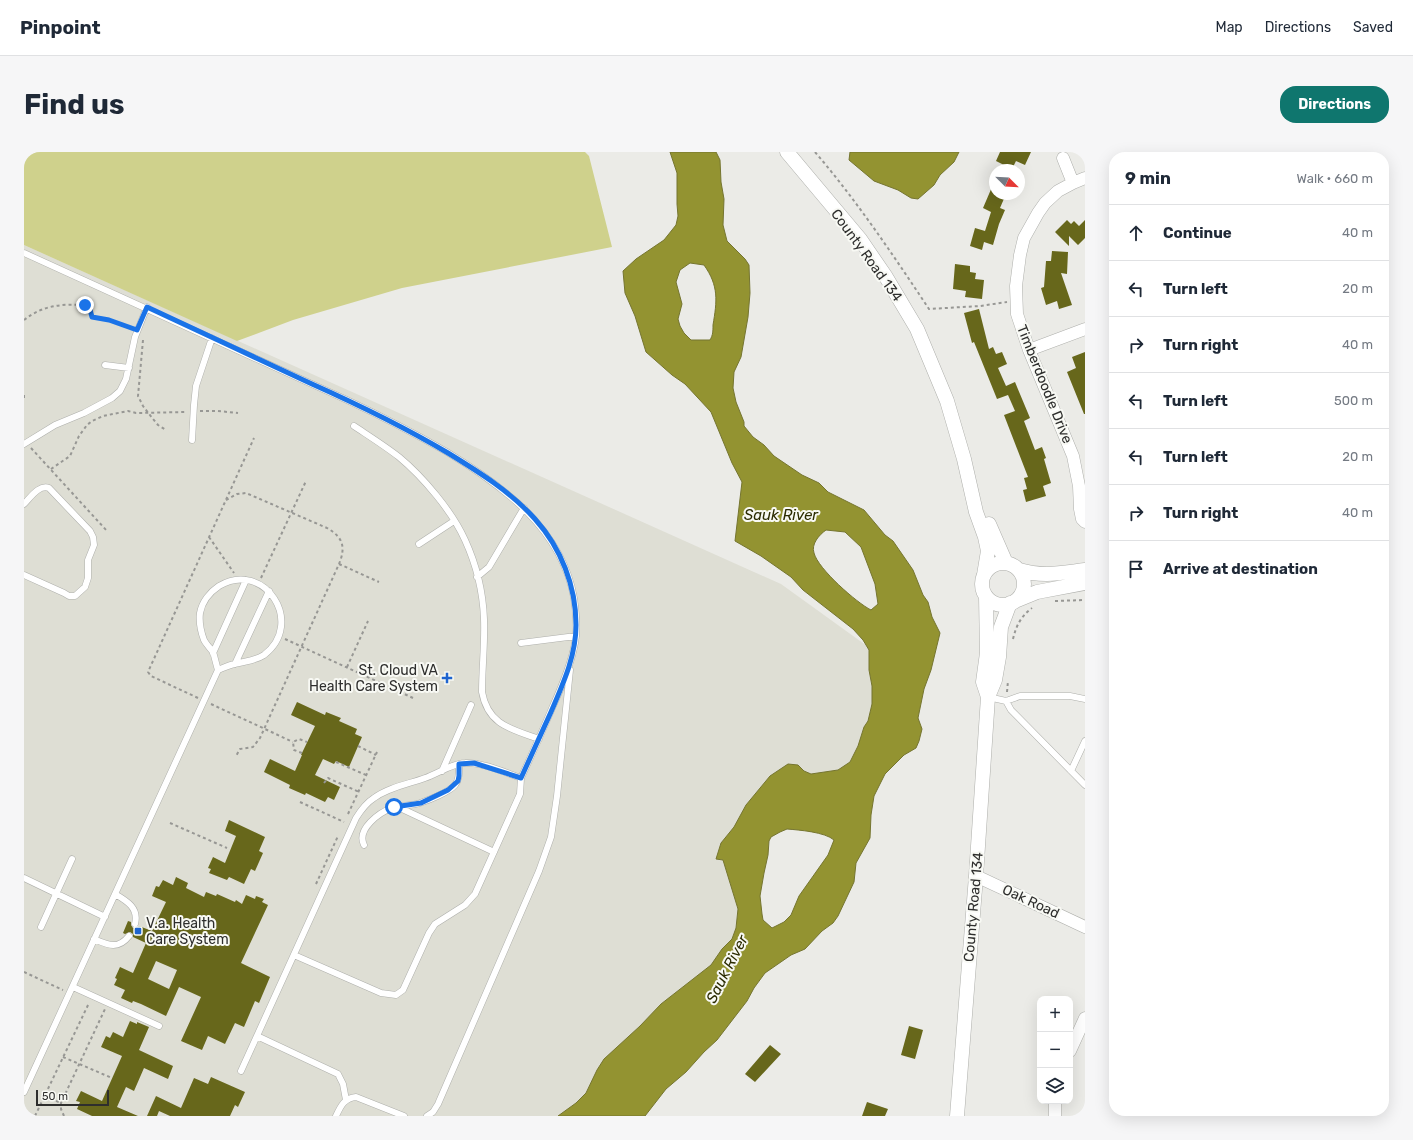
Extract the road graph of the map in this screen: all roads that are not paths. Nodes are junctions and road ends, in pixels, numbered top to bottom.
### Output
1 (787, 152) edge
2 (1063, 158) dead end
3 (1085, 178) edge
4 (1073, 183) junction
5 (24, 253) edge
6 (147, 307) junction
7 (1085, 329) edge
8 (212, 338) junction
9 (1028, 350) junction
10 (105, 365) dead end
11 (129, 368) junction
12 (354, 426) dead end
13 (192, 440) dead end
14 (25, 443) edge
15 (964, 458) junction
16 (24, 504) edge
17 (524, 508) junction
18 (454, 522) junction
19 (1085, 522) edge
20 (419, 544) dead end
21 (1006, 563) junction
22 (1018, 570) junction
23 (1085, 570) edge
24 (24, 575) edge
25 (984, 575) junction
26 (477, 577) junction
27 (246, 580) junction
28 (1085, 583) edge
29 (269, 591) junction
30 (986, 596) junction
31 (1012, 602) junction
32 (576, 636) junction
33 (521, 643) dead end
34 (213, 653) junction
35 (572, 659) junction
36 (235, 664) junction
37 (218, 670) junction
38 (988, 697) junction
39 (1085, 699) edge
40 (1006, 702) junction
41 (471, 705) dead end
42 (539, 739) junction
43 (1085, 741) edge
44 (459, 764) junction
45 (442, 771) junction
46 (1071, 771) junction
47 (521, 778) junction
48 (1085, 784) edge
49 (397, 807) junction
50 (364, 845) dead end
51 (494, 852) junction
52 (72, 859) dead end
53 (976, 876) junction
54 (24, 878) edge
55 (57, 894) junction
56 (115, 894) junction
57 (105, 917) junction
58 (135, 924) dead end
59 (42, 927) dead end
60 (1085, 927) edge
61 (130, 936) dead end
62 (94, 939) junction
63 (294, 955) junction
64 (71, 990) junction
65 (1085, 1018) edge
66 (159, 1026) dead end
67 (257, 1036) junction
68 (1073, 1044) edge
69 (241, 1071) dead end
70 (24, 1092) edge
71 (346, 1100) junction
72 (1055, 1104) edge
73 (336, 1116) edge
74 (404, 1116) edge
75 (427, 1116) edge
76 (957, 1116) edge
77 (1055, 1116) edge

1 - 15 street, County Road 134
2 - 4 street
3 - 4 street, Timberdoodle Drive
4 - 9 street, Timberdoodle Drive
5 - 6 lane
6 - 8 lane
6 - 11 lane
7 - 9 street
8 - 13 lane
8 - 17 lane
9 - 19 street, Timberdoodle Drive
10 - 11 lane
11 - 14 lane
12 - 18 lane
15 - 21 street, County Road 134
15 - 25 street, County Road 134
16 - 24 lane
17 - 26 lane
17 - 32 lane
18 - 20 lane
18 - 26 lane
21 - 22 street
21 - 25 street
22 - 23 street
22 - 31 street
25 - 30 street
26 - 42 lane
27 - 29 lane
27 - 34 lane
27 - 34 lane
28 - 31 street
29 - 36 lane
29 - 36 lane
30 - 31 street
30 - 38 street, County Road 134
31 - 38 street, County Road 134
32 - 33 lane
32 - 35 lane
34 - 37 lane
35 - 42 lane
35 - 75 lane
36 - 37 lane
37 - 56 lane
38 - 40 lane
38 - 53 street, County Road 134
39 - 40 lane
40 - 46 lane
41 - 45 lane
42 - 47 lane
43 - 46 lane
44 - 45 lane
44 - 47 lane
44 - 49 lane
45 - 63 lane
46 - 48 lane
47 - 51 lane
49 - 50 lane
49 - 51 lane
51 - 63 lane
52 - 55 lane
53 - 60 street, Oak Road
53 - 76 street, County Road 134
54 - 55 lane
55 - 57 lane
55 - 59 lane
56 - 57 lane
56 - 58 lane
57 - 62 lane
61 - 62 lane
62 - 64 lane
63 - 67 lane
64 - 66 lane
64 - 70 lane
65 - 68 street
67 - 69 lane
67 - 71 lane
71 - 73 lane
71 - 74 lane
72 - 77 street

